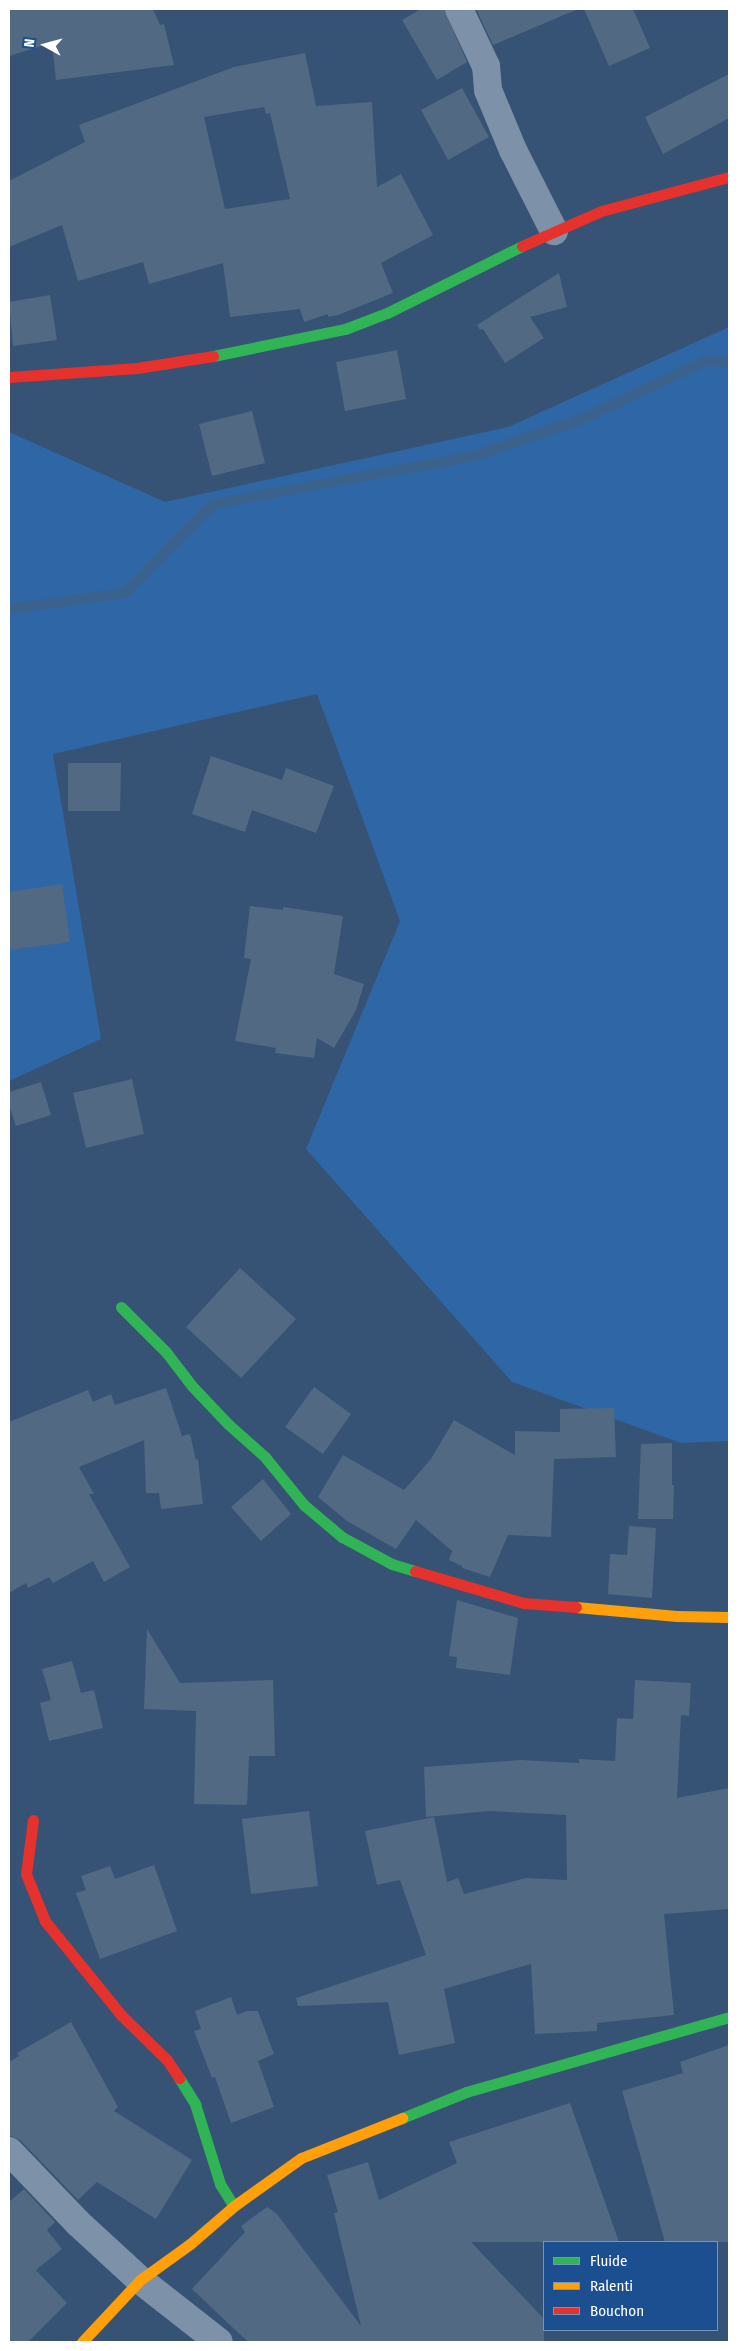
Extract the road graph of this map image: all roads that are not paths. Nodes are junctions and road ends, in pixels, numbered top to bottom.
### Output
1 (459, 9) edge
2 (729, 177) edge
3 (554, 231) junction
4 (9, 377) edge
5 (121, 1307) dead end
6 (729, 1617) edge
7 (33, 1820) dead end
8 (729, 2017) edge
9 (9, 2151) edge
10 (234, 2206) junction
11 (140, 2280) junction
12 (82, 2342) edge
13 (219, 2342) edge

1 - 3 street
2 - 3 street
3 - 4 street
5 - 6 street
7 - 10 street
8 - 10 street
9 - 11 street
10 - 11 street
11 - 12 street
11 - 13 street

